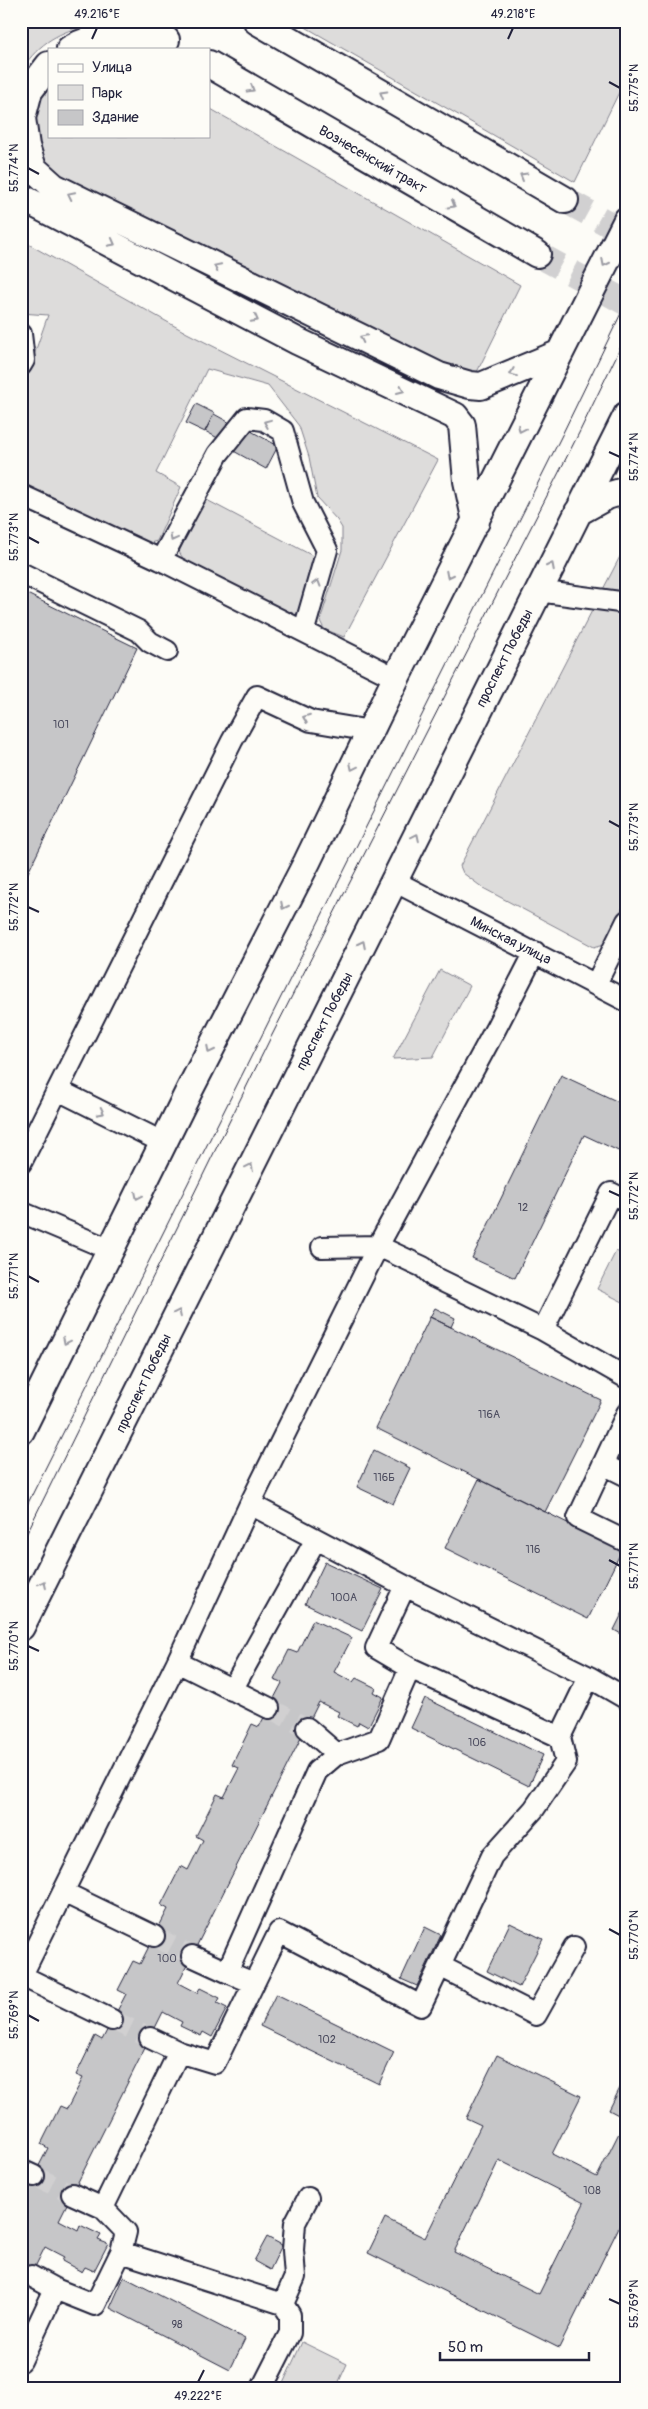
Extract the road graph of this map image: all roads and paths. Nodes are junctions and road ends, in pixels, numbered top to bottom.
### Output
1 (136, 21) edge
2 (257, 21) edge
3 (174, 44) edge
4 (72, 48) edge
5 (210, 65) edge
6 (48, 66) edge
7 (21, 197) edge
8 (565, 200) tunnel mouth
9 (627, 220) edge
10 (537, 254) tunnel mouth
11 (21, 334) edge
12 (558, 354) junction
13 (21, 365) edge
14 (627, 415) edge
15 (627, 490) edge
16 (24, 503) edge
17 (578, 512) junction
18 (476, 522) junction
19 (161, 560) junction
20 (21, 573) edge
21 (538, 591) junction
22 (627, 603) edge
23 (304, 630) junction
24 (167, 651) dead end
25 (396, 678) junction
26 (371, 731) junction
27 (394, 881) junction
28 (627, 921) edge
29 (535, 952) junction
30 (596, 984) junction
31 (627, 1002) edge
32 (58, 1090) junction
33 (164, 1143) junction
34 (21, 1163) edge
35 (627, 1201) edge
36 (21, 1212) edge
37 (378, 1246) junction
38 (322, 1247) dead end
39 (111, 1250) junction
40 (543, 1330) junction
41 (627, 1378) edge
42 (627, 1413) edge
43 (21, 1431) edge
44 (603, 1464) junction
45 (627, 1476) edge
46 (250, 1504) junction
47 (316, 1539) junction
48 (627, 1542) edge
49 (405, 1586) junction
50 (21, 1627) edge
51 (178, 1662) junction
52 (410, 1668) junction
53 (589, 1677) junction
54 (232, 1690) junction
55 (627, 1699) edge
56 (269, 1708) tunnel mouth
57 (307, 1728) tunnel mouth
58 (560, 1737) junction
59 (337, 1754) junction
60 (64, 1892) junction
61 (154, 1936) tunnel mouth
62 (574, 1947) dead end
63 (192, 1956) tunnel mouth
64 (440, 1966) junction
65 (227, 1972) junction
66 (21, 1976) edge
67 (254, 1983) junction
68 (112, 2020) tunnel mouth
69 (150, 2038) tunnel mouth
70 (179, 2052) junction
71 (72, 2194) tunnel mouth
72 (308, 2198) dead end
73 (103, 2208) junction
74 (121, 2252) junction
75 (31, 2276) dead end
76 (56, 2289) junction
77 (283, 2304) junction
78 (21, 2361) edge
79 (262, 2388) edge

1 - 3 main road
8 -> 2 main road
3 - 4 main road
5 -> 10 main road, Вознесенский тракт
12 -> 6 main road
7 -> 18 main road
9 -> 12 main road
11 - 13 street
12 -> 18 main road
14 - 17 main road, проспект Победы
15 - 17 main road
16 - 19 street
21 -> 17 main road, проспект Победы
18 -> 25 main road
19 - 23 street
23 -> 19 street
20 - 24 street
21 - 22 street
27 -> 21 main road, проспект Победы
23 - 25 street
25 - 26 main road
26 -> 32 street
26 -> 33 main road
27 - 29 street, Минская улица
50 -> 27 main road, проспект Победы
28 - 30 street
29 - 30 street, Минская улица
29 - 37 street
30 - 31 street, Минская улица
32 -> 33 street
32 - 34 street
33 -> 39 main road
35 - 40 street
36 - 39 street
37 - 38 street
37 - 40 street
37 - 46 street
39 -> 43 main road
40 - 41 street
42 - 44 street
44 - 45 street
44 - 48 street
46 - 47 street
46 - 51 street
47 - 49 street
47 - 54 street
49 - 52 street
49 - 53 street
51 - 54 street
51 - 60 street
52 - 58 street
52 - 59 street
53 - 55 street
53 - 58 street
54 - 56 street
57 - 59 street
58 - 64 street
59 - 65 street
60 - 61 street
60 - 66 street
62 - 64 street
63 - 65 street
64 - 67 street
65 - 67 street
66 - 68 street
67 - 70 street
69 - 70 street
70 - 73 street
71 - 73 street
72 - 77 street
73 - 74 street
74 - 76 street
74 - 77 street
75 - 76 street
76 - 78 street
77 - 79 street

